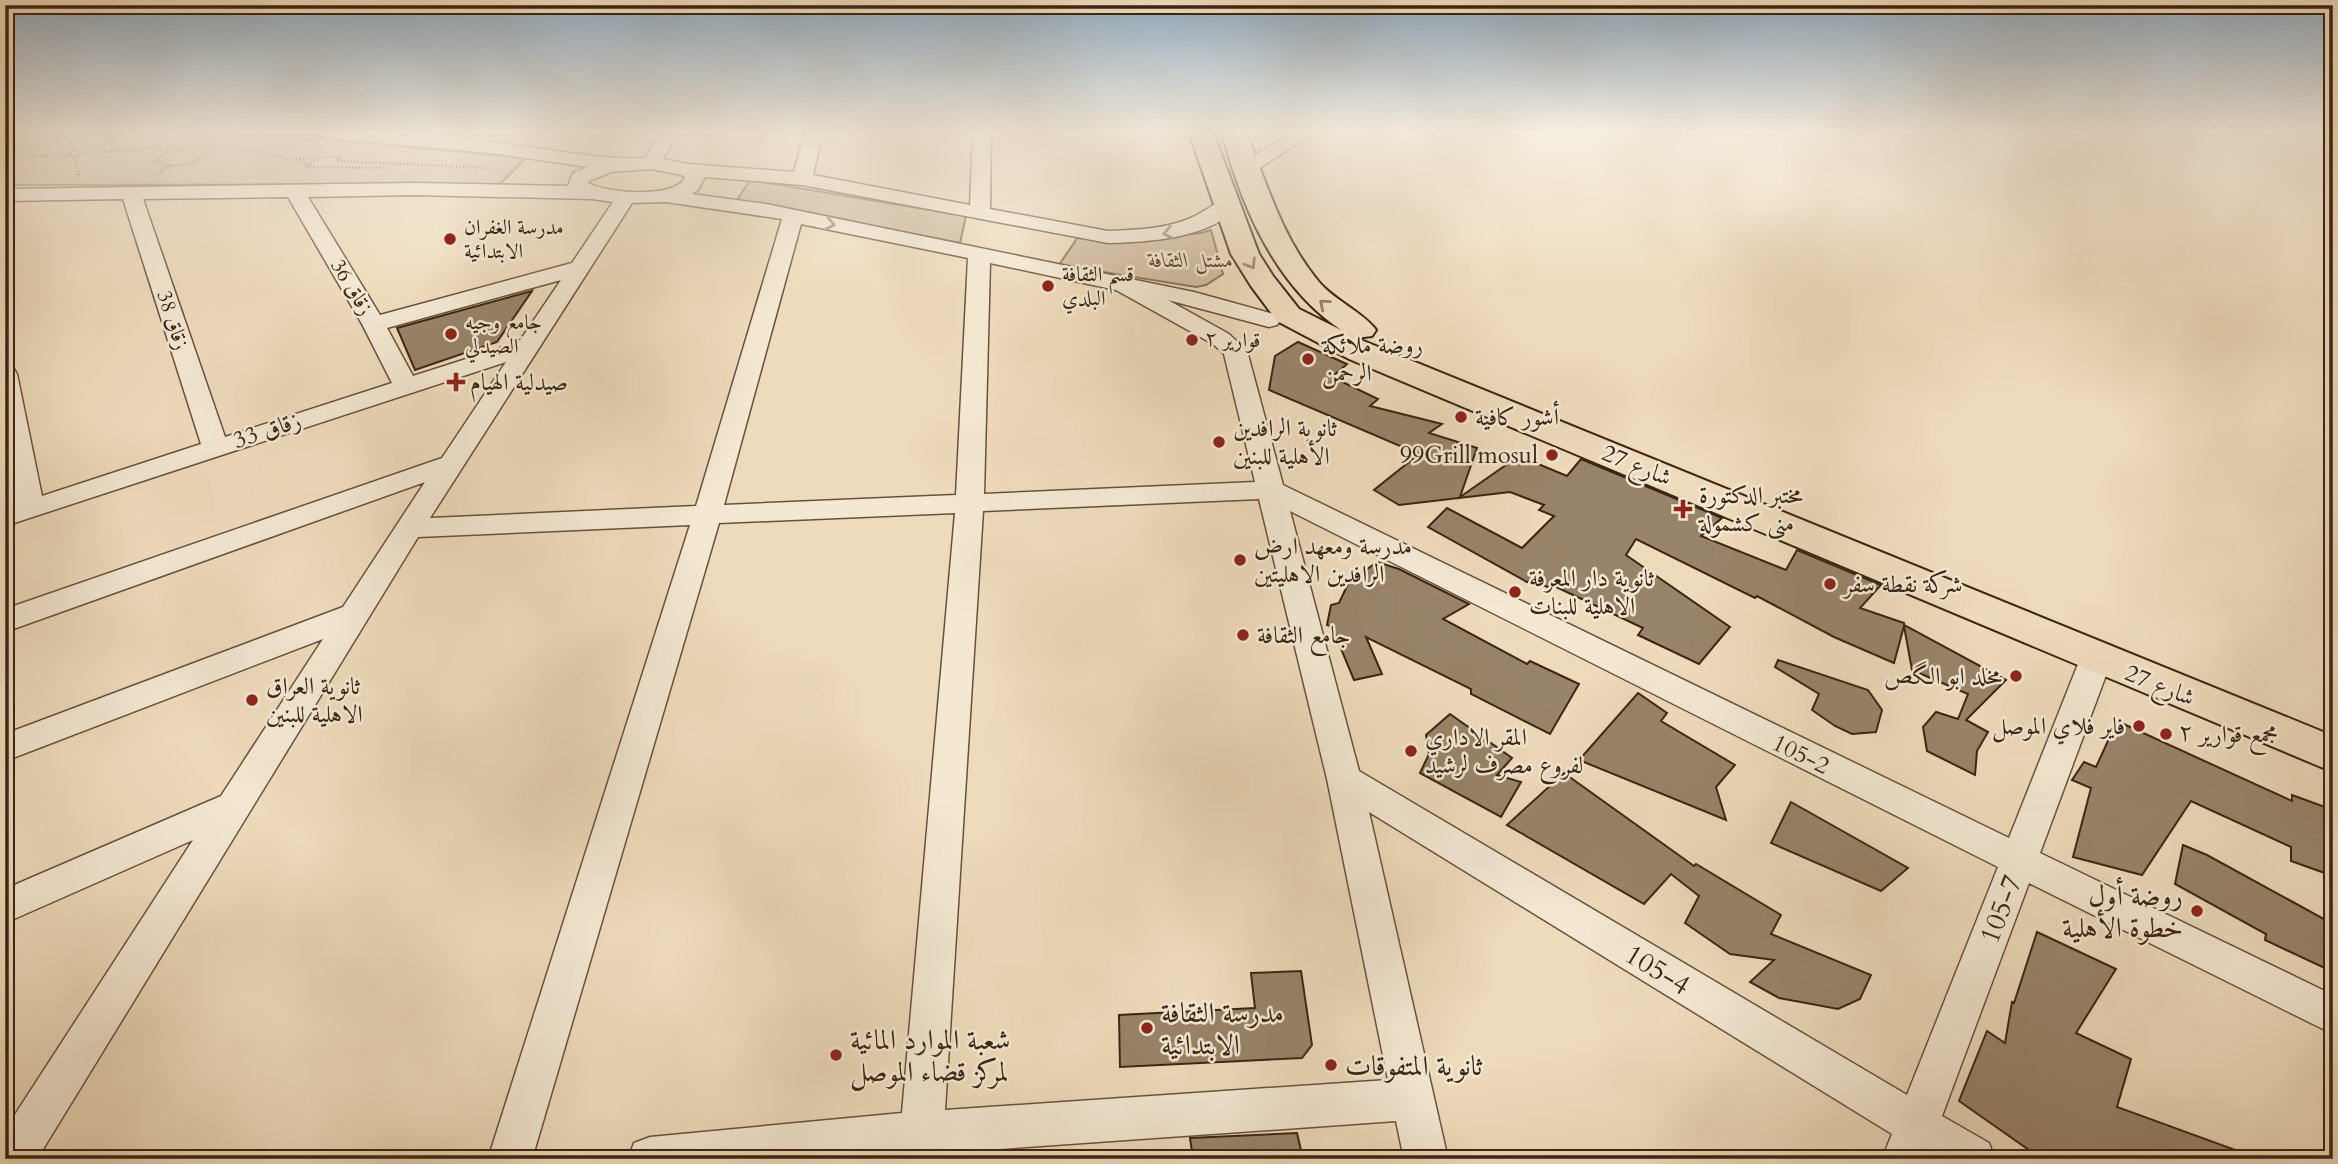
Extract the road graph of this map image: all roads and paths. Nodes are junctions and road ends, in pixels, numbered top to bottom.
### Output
1 (555, 186) edge
2 (594, 186) edge
3 (690, 186) edge
4 (846, 186) edge
5 (981, 186) edge
6 (1222, 186) edge
7 (1254, 186) edge
8 (295, 191) junction
9 (131, 192) junction
10 (5, 195) edge
11 (627, 196) junction
12 (666, 196) junction
13 (1229, 204) junction
14 (980, 212) junction
15 (793, 216) junction
16 (979, 254) junction
17 (580, 268) junction
18 (1125, 286) junction
19 (1279, 317) junction
20 (374, 324) junction
21 (530, 346) junction
22 (1235, 351) junction
23 (5, 374) edge
24 (405, 385) junction
25 (215, 447) junction
26 (453, 463) junction
27 (1270, 490) junction
28 (970, 503) junction
29 (17, 513) edge
30 (707, 515) junction
31 (409, 528) junction
32 (354, 615) junction
33 (5, 621) edge
34 (2096, 659) junction
35 (2333, 732) edge
36 (5, 748) edge
37 (2333, 755) edge
38 (1344, 779) junction
39 (234, 806) junction
40 (2018, 862) junction
41 (5, 906) edge
42 (2333, 1015) edge
43 (1412, 1099) junction
44 (1911, 1142) edge
45 (921, 1146) edge
46 (12, 1159) edge
47 (510, 1159) edge
48 (650, 1159) edge
49 (1426, 1159) edge
50 (1973, 1159) edge

1 - 8 street
2 - 11 street
3 - 12 street
4 - 14 street
5 - 14 street
6 - 13 main road, شارع 27
35 -> 7 main road, شارع 27
8 - 9 street
8 - 20 street, زقاق 36
9 - 10 street
9 - 25 street, زقاق 38
11 - 12 street
11 - 17 street
12 - 15 street
13 -> 14 street
13 -> 19 main road, شارع 27
15 -> 16 street
15 - 30 street
16 - 18 street
16 - 28 street
17 - 20 street
17 - 21 street
18 - 19 street
18 - 22 street
19 - 22 street
19 - 34 main road, شارع 27
20 - 24 street, زقاق 36
21 - 24 street, زقاق 33
21 - 26 street
22 - 27 street
23 - 29 street
24 - 25 street, زقاق 33
25 - 29 street, زقاق 33
26 - 31 street
26 - 33 street
27 - 28 street
27 - 38 street
27 - 40 street, 105-2
28 - 30 street
28 - 45 street
30 - 31 street
30 - 47 street
31 - 32 street
32 - 36 street
32 - 39 street
34 - 37 main road, شارع 27
34 - 40 street, 105-7
38 - 43 street
38 - 44 street, 105-4
39 - 41 street
39 - 46 street
40 - 42 street, 105-2
40 - 44 street, 105-7
43 - 45 street
43 - 49 street
44 - 50 street, 105-4
45 - 48 street

